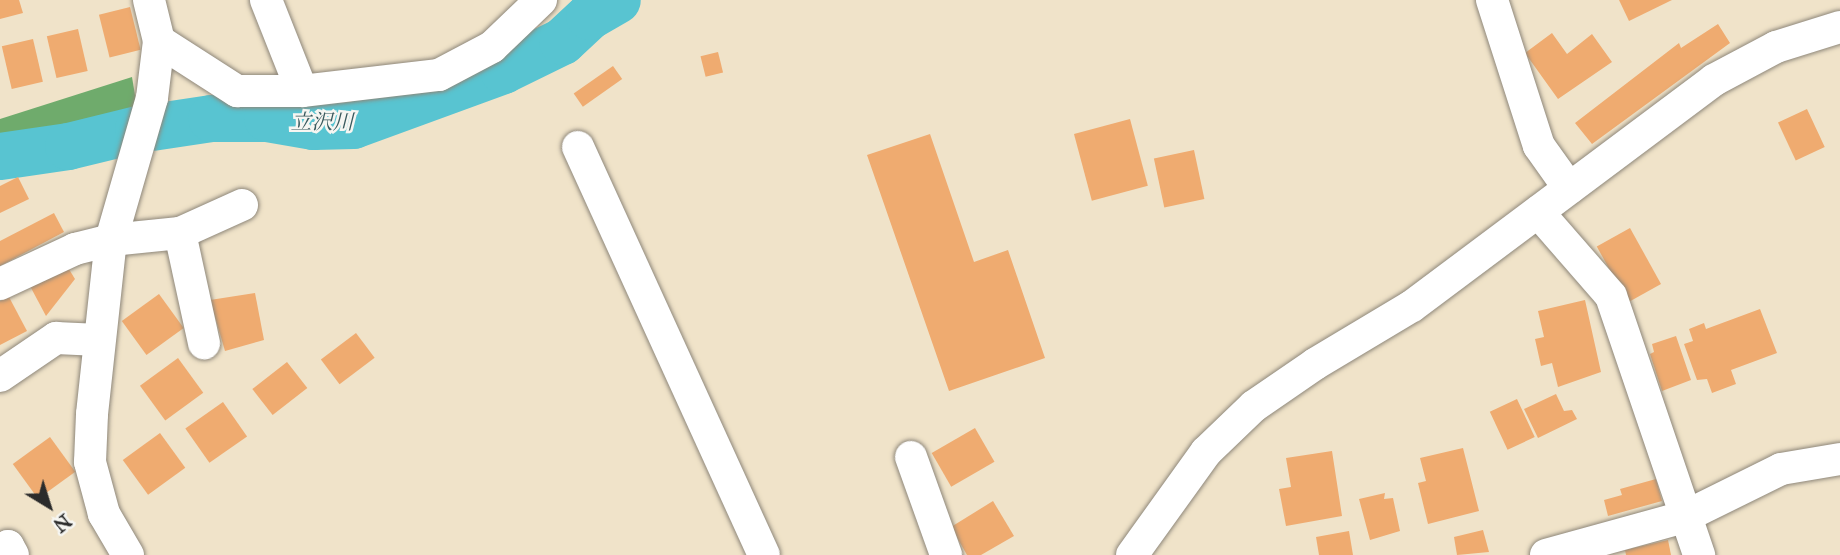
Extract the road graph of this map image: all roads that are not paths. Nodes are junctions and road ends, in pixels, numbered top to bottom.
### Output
1 (149, 0) edge
2 (266, 0) edge
3 (541, 0) edge
4 (1492, 0) edge
5 (1840, 27) edge
6 (159, 41) junction
7 (302, 90) junction
8 (578, 146) dead end
9 (1569, 188) junction
10 (242, 205) dead end
11 (1538, 212) junction
12 (180, 233) junction
13 (111, 240) junction
14 (0, 284) edge
15 (99, 340) junction
16 (204, 343) dead end
17 (0, 376) edge
18 (911, 457) dead end
19 (1840, 459) edge
20 (1684, 517) junction
21 (1147, 550) edge
22 (0, 552) edge
23 (13, 555) edge
24 (128, 555) edge
25 (764, 555) edge
26 (946, 555) edge
27 (1546, 555) edge
28 (1699, 555) edge

1 - 6 street
2 - 7 street
3 - 7 street
4 - 9 street
5 - 9 street
6 - 7 street
6 - 13 street
8 - 25 street
9 - 11 street
10 - 12 street
11 - 20 street
11 - 21 street
12 - 13 street
12 - 16 street
13 - 14 street
13 - 15 street
15 - 17 street
15 - 24 street
18 - 26 street
19 - 20 street
20 - 27 street
20 - 28 street
22 - 23 street

